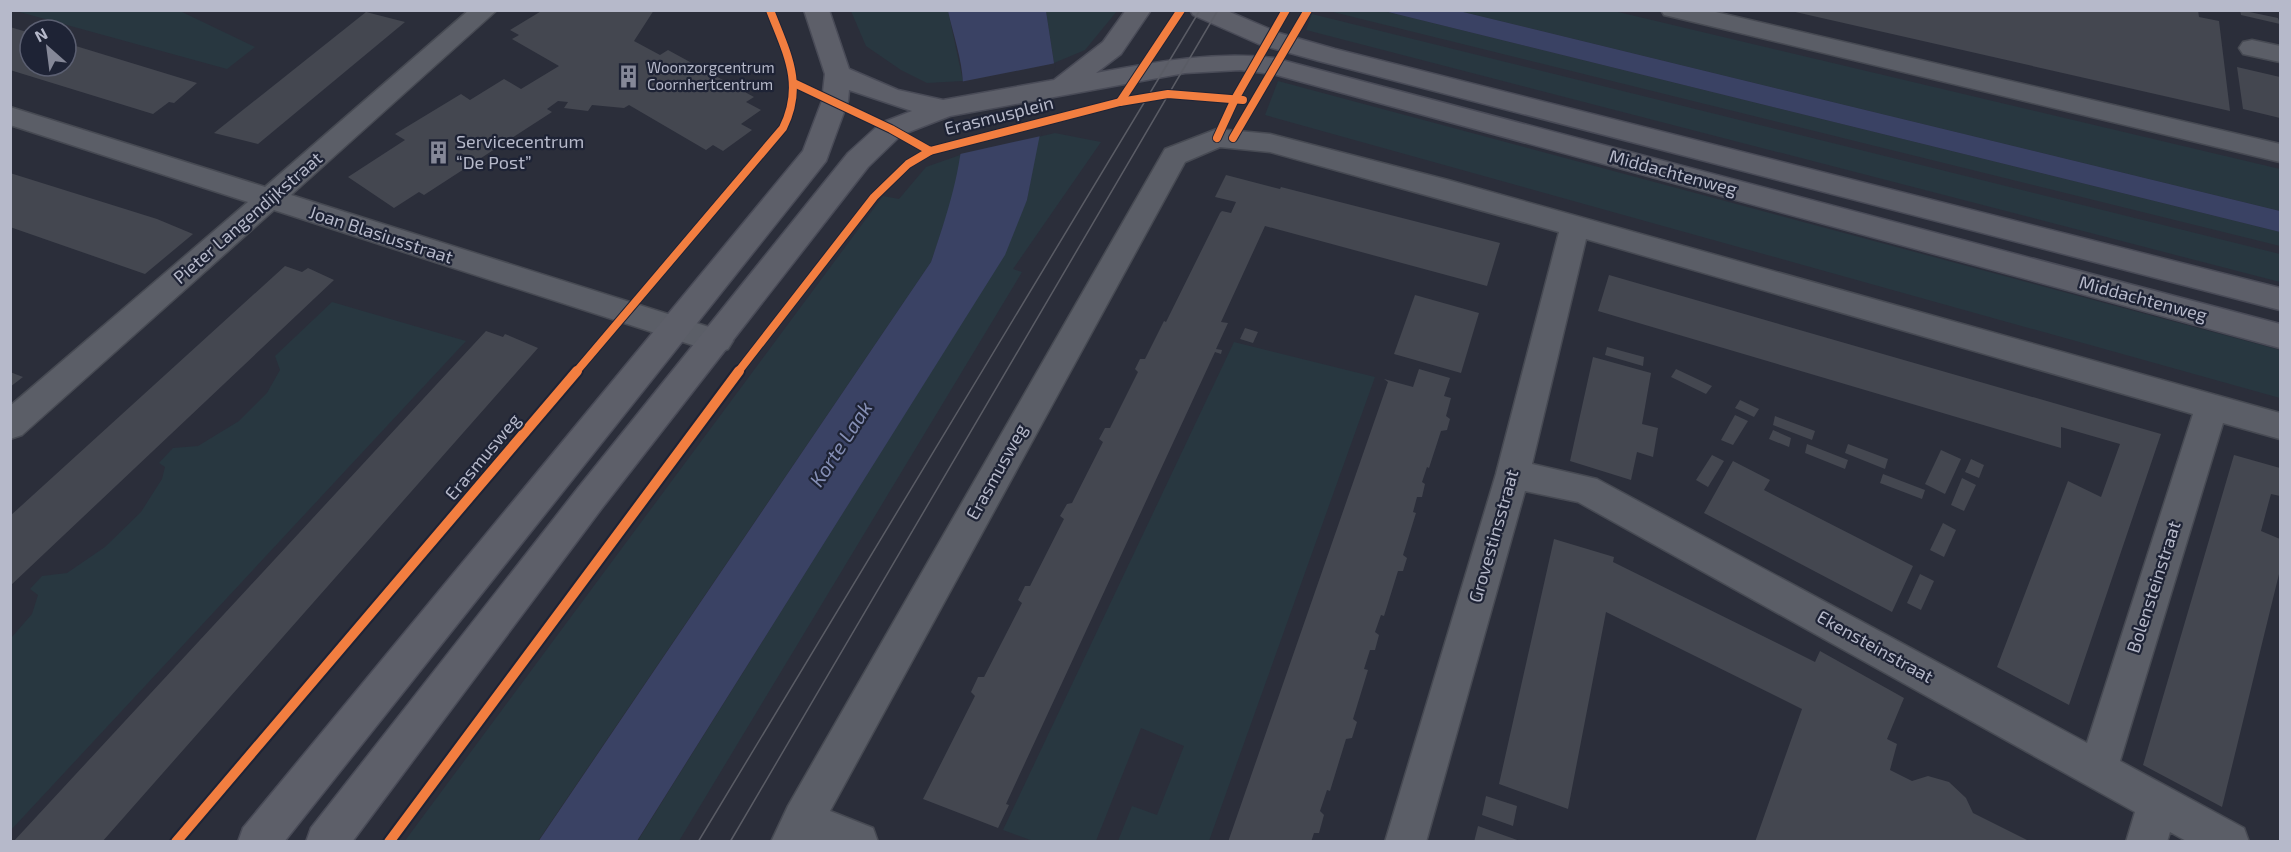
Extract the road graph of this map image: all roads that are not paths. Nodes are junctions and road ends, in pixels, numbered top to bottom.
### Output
1 (816, 10) edge
2 (1139, 10) edge
3 (1202, 10) edge
4 (1673, 10) edge
5 (474, 13) edge
6 (2253, 48) dead end
7 (2280, 54) edge
8 (838, 74) junction
9 (1061, 87) junction
10 (947, 109) junction
11 (10, 116) edge
12 (2280, 153) edge
13 (270, 199) junction
14 (1574, 228) junction
15 (2280, 299) edge
16 (676, 328) junction
17 (2280, 336) edge
18 (717, 341) junction
19 (2212, 406) junction
20 (10, 426) edge
21 (2280, 426) edge
22 (1513, 474) junction
23 (2098, 769) junction
24 (2158, 803) junction
25 (796, 831) edge
26 (258, 842) edge
27 (326, 842) edge
28 (858, 842) edge
29 (1405, 842) edge
30 (2146, 842) edge
31 (2229, 842) edge

1 - 8 main road
2 - 9 main road, Erasmusplein
3 - 15 main road, Middachtenweg
4 - 12 street
5 - 13 street, Pieter Langendijkstraat
6 - 7 street
8 - 10 main road, Erasmusplein
8 - 16 main road
9 - 10 main road, Erasmusplein
9 - 17 main road, Middachtenweg
10 - 18 main road
11 - 13 street, Joan Blasiusstraat
13 - 16 street, Joan Blasiusstraat
13 - 20 street, Pieter Langendijkstraat
14 - 19 street
14 - 22 street, Grovestinsstraat
14 - 25 street, Erasmusweg
16 - 18 street, Joan Blasiusstraat
16 - 26 main road
18 - 27 main road
19 - 21 street
19 - 23 street, Bolensteinstraat
22 - 23 street, Ekensteinstraat
22 - 29 street, Grovestinsstraat
23 - 24 street, Ekensteinstraat
24 - 30 street
24 - 31 street, Ekensteinstraat
25 - 28 street

